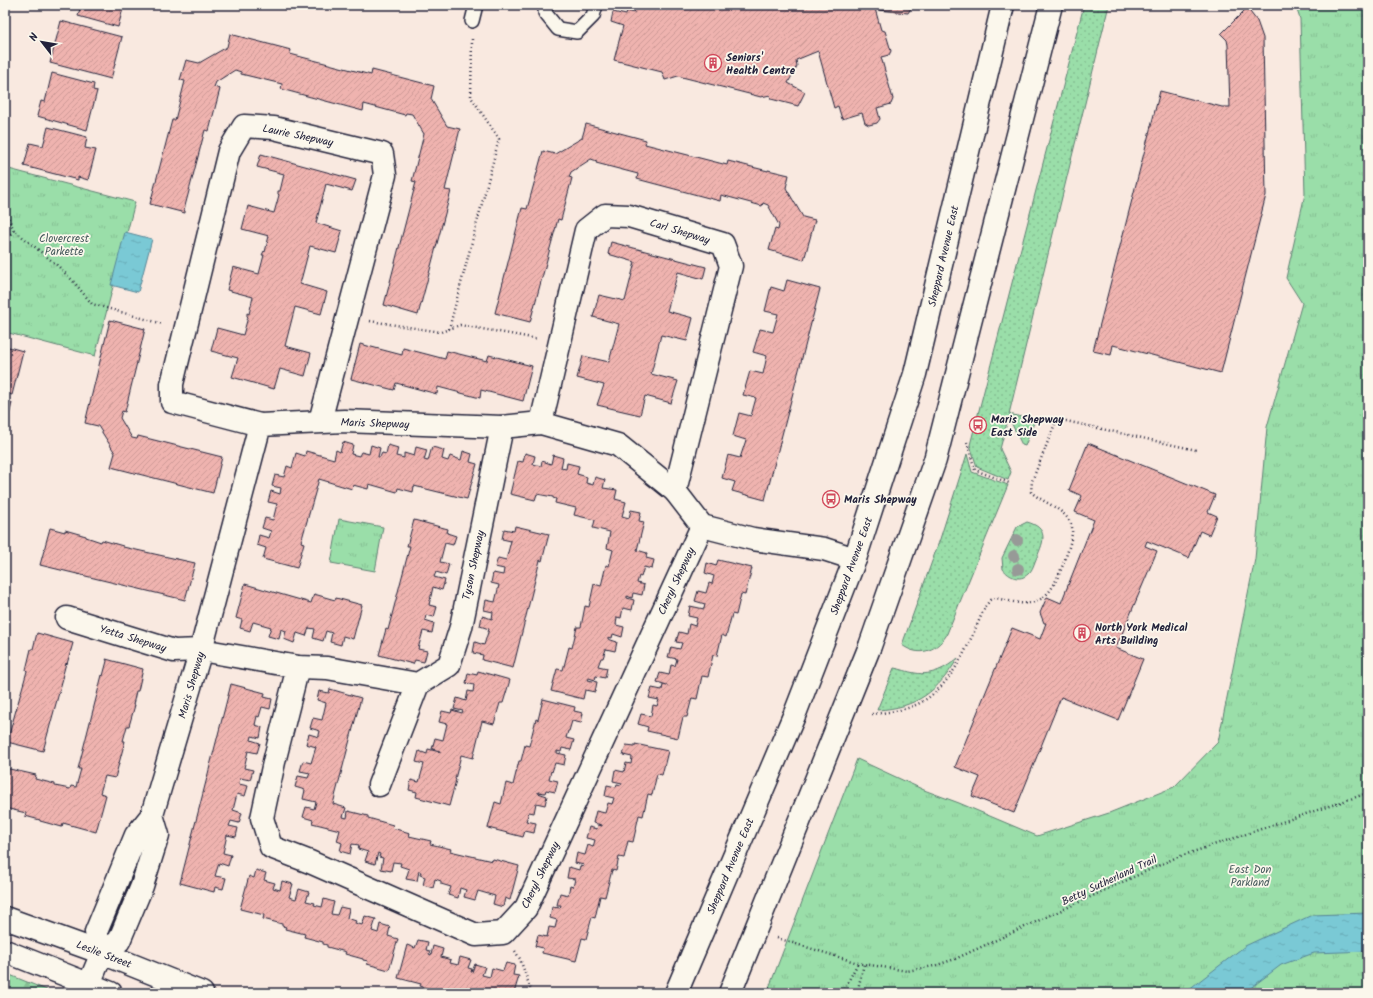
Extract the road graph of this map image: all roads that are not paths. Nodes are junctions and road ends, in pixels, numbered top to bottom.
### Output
1 (476, 5) edge
2 (546, 5) edge
3 (596, 5) edge
4 (1003, 5) edge
5 (1051, 5) edge
6 (472, 21) road end
7 (320, 421) junction
8 (540, 423) junction
9 (260, 425) junction
10 (502, 427) junction
11 (675, 491) junction
12 (702, 526) junction
13 (855, 559) junction
14 (67, 618) dead end
15 (201, 650) junction
16 (298, 667) junction
17 (418, 684) junction
18 (379, 785) dead end
19 (5, 918) edge
20 (5, 951) edge
21 (102, 953) junction
22 (89, 984) junction
23 (111, 993) edge
24 (202, 993) edge
25 (676, 993) edge
26 (730, 993) edge

1 - 6 lane
2 - 3 lane
4 - 13 street, Sheppard Avenue East
5 - 26 street
7 - 9 street, Maris Shepway
7 - 9 street, Laurie Shepway
7 - 10 street, Maris Shepway
8 - 10 street, Maris Shepway
8 - 11 street, Maris Shepway
8 - 11 street, Carl Shepway
9 - 15 street, Maris Shepway
10 - 17 street, Tyson Shepway
11 - 12 street, Maris Shepway
12 - 13 street
12 - 16 street, Cheryl Shepway
13 - 25 street, Sheppard Avenue East
14 - 15 street, Yetta Shepway
15 - 16 street
15 - 21 street, Maris Shepway
16 - 17 street
17 - 18 street
19 - 21 street, Leslie Street
20 - 22 street
21 - 22 street
21 - 24 street, Leslie Street
22 - 23 street

